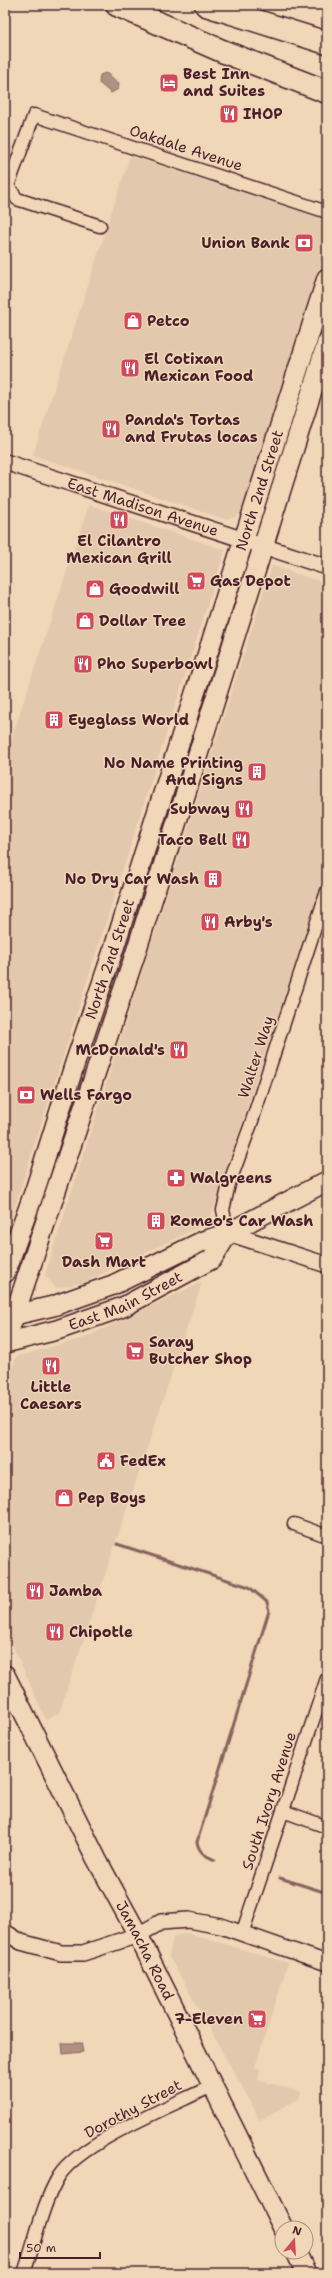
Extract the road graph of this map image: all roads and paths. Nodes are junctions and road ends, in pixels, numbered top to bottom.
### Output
1 (117, 5) edge
2 (206, 5) edge
3 (327, 44) edge
4 (327, 92) edge
5 (327, 212) edge
6 (100, 226) dead end
7 (327, 278) edge
8 (327, 343) edge
9 (5, 462) edge
10 (244, 540) junction
11 (264, 546) junction
12 (327, 567) edge
13 (186, 717) junction
14 (197, 760) junction
15 (327, 891) edge
16 (131, 897) junction
17 (144, 924) junction
18 (104, 978) junction
19 (90, 1016) junction
20 (112, 1021) junction
21 (98, 1061) junction
22 (327, 1181) edge
23 (228, 1233) junction
24 (327, 1265) edge
25 (28, 1272) junction
26 (5, 1273) edge
27 (60, 1303) junction
28 (10, 1316) edge
29 (5, 1343) edge
30 (294, 1524) dead end
31 (327, 1536) edge
32 (5, 1675) edge
33 (327, 1678) edge
34 (283, 1811) junction
35 (327, 1827) edge
36 (5, 1932) edge
37 (242, 1934) junction
38 (138, 1935) junction
39 (327, 1962) edge
40 (212, 2086) junction
41 (279, 2220) edge
42 (300, 2260) edge
43 (24, 2273) edge
44 (306, 2273) edge

1 - 4 highway
2 - 3 highway
5 - 6 street, Oakdale Avenue
7 - 10 main road, North 2nd Street
8 - 11 main road, North 2nd Street
9 - 10 street, East Madison Avenue
10 - 11 street, East Madison Avenue
10 - 13 main road, North 2nd Street
11 - 12 street, East Madison Avenue
11 - 14 main road, North 2nd Street
13 - 14 main road
13 - 16 main road, North 2nd Street
14 - 17 main road, North 2nd Street
15 - 23 street, Walter Way
16 - 17 main road
16 - 18 main road, North 2nd Street
17 - 20 main road, North 2nd Street
18 - 19 main road, North 2nd Street
18 - 20 main road
19 - 21 main road
19 - 26 main road, North 2nd Street
20 - 21 main road, North 2nd Street
21 - 25 main road, North 2nd Street
22 - 23 main road, East Main Street
23 - 24 street
23 - 27 main road, East Main Street
23 - 29 main road, East Main Street
25 - 27 main road
25 - 28 main road, North 2nd Street
27 - 28 main road, East Main Street
28 - 29 main road
30 - 31 street
32 - 38 main road, Jamacha Road
33 - 34 street, South Ivory Avenue
34 - 35 street
34 - 37 street, South Ivory Avenue
36 - 38 street
37 - 38 street
37 - 39 street
38 - 40 main road, Jamacha Road
40 - 41 main road, Jamacha Road
40 - 43 street, Dorothy Street
42 - 44 main road

